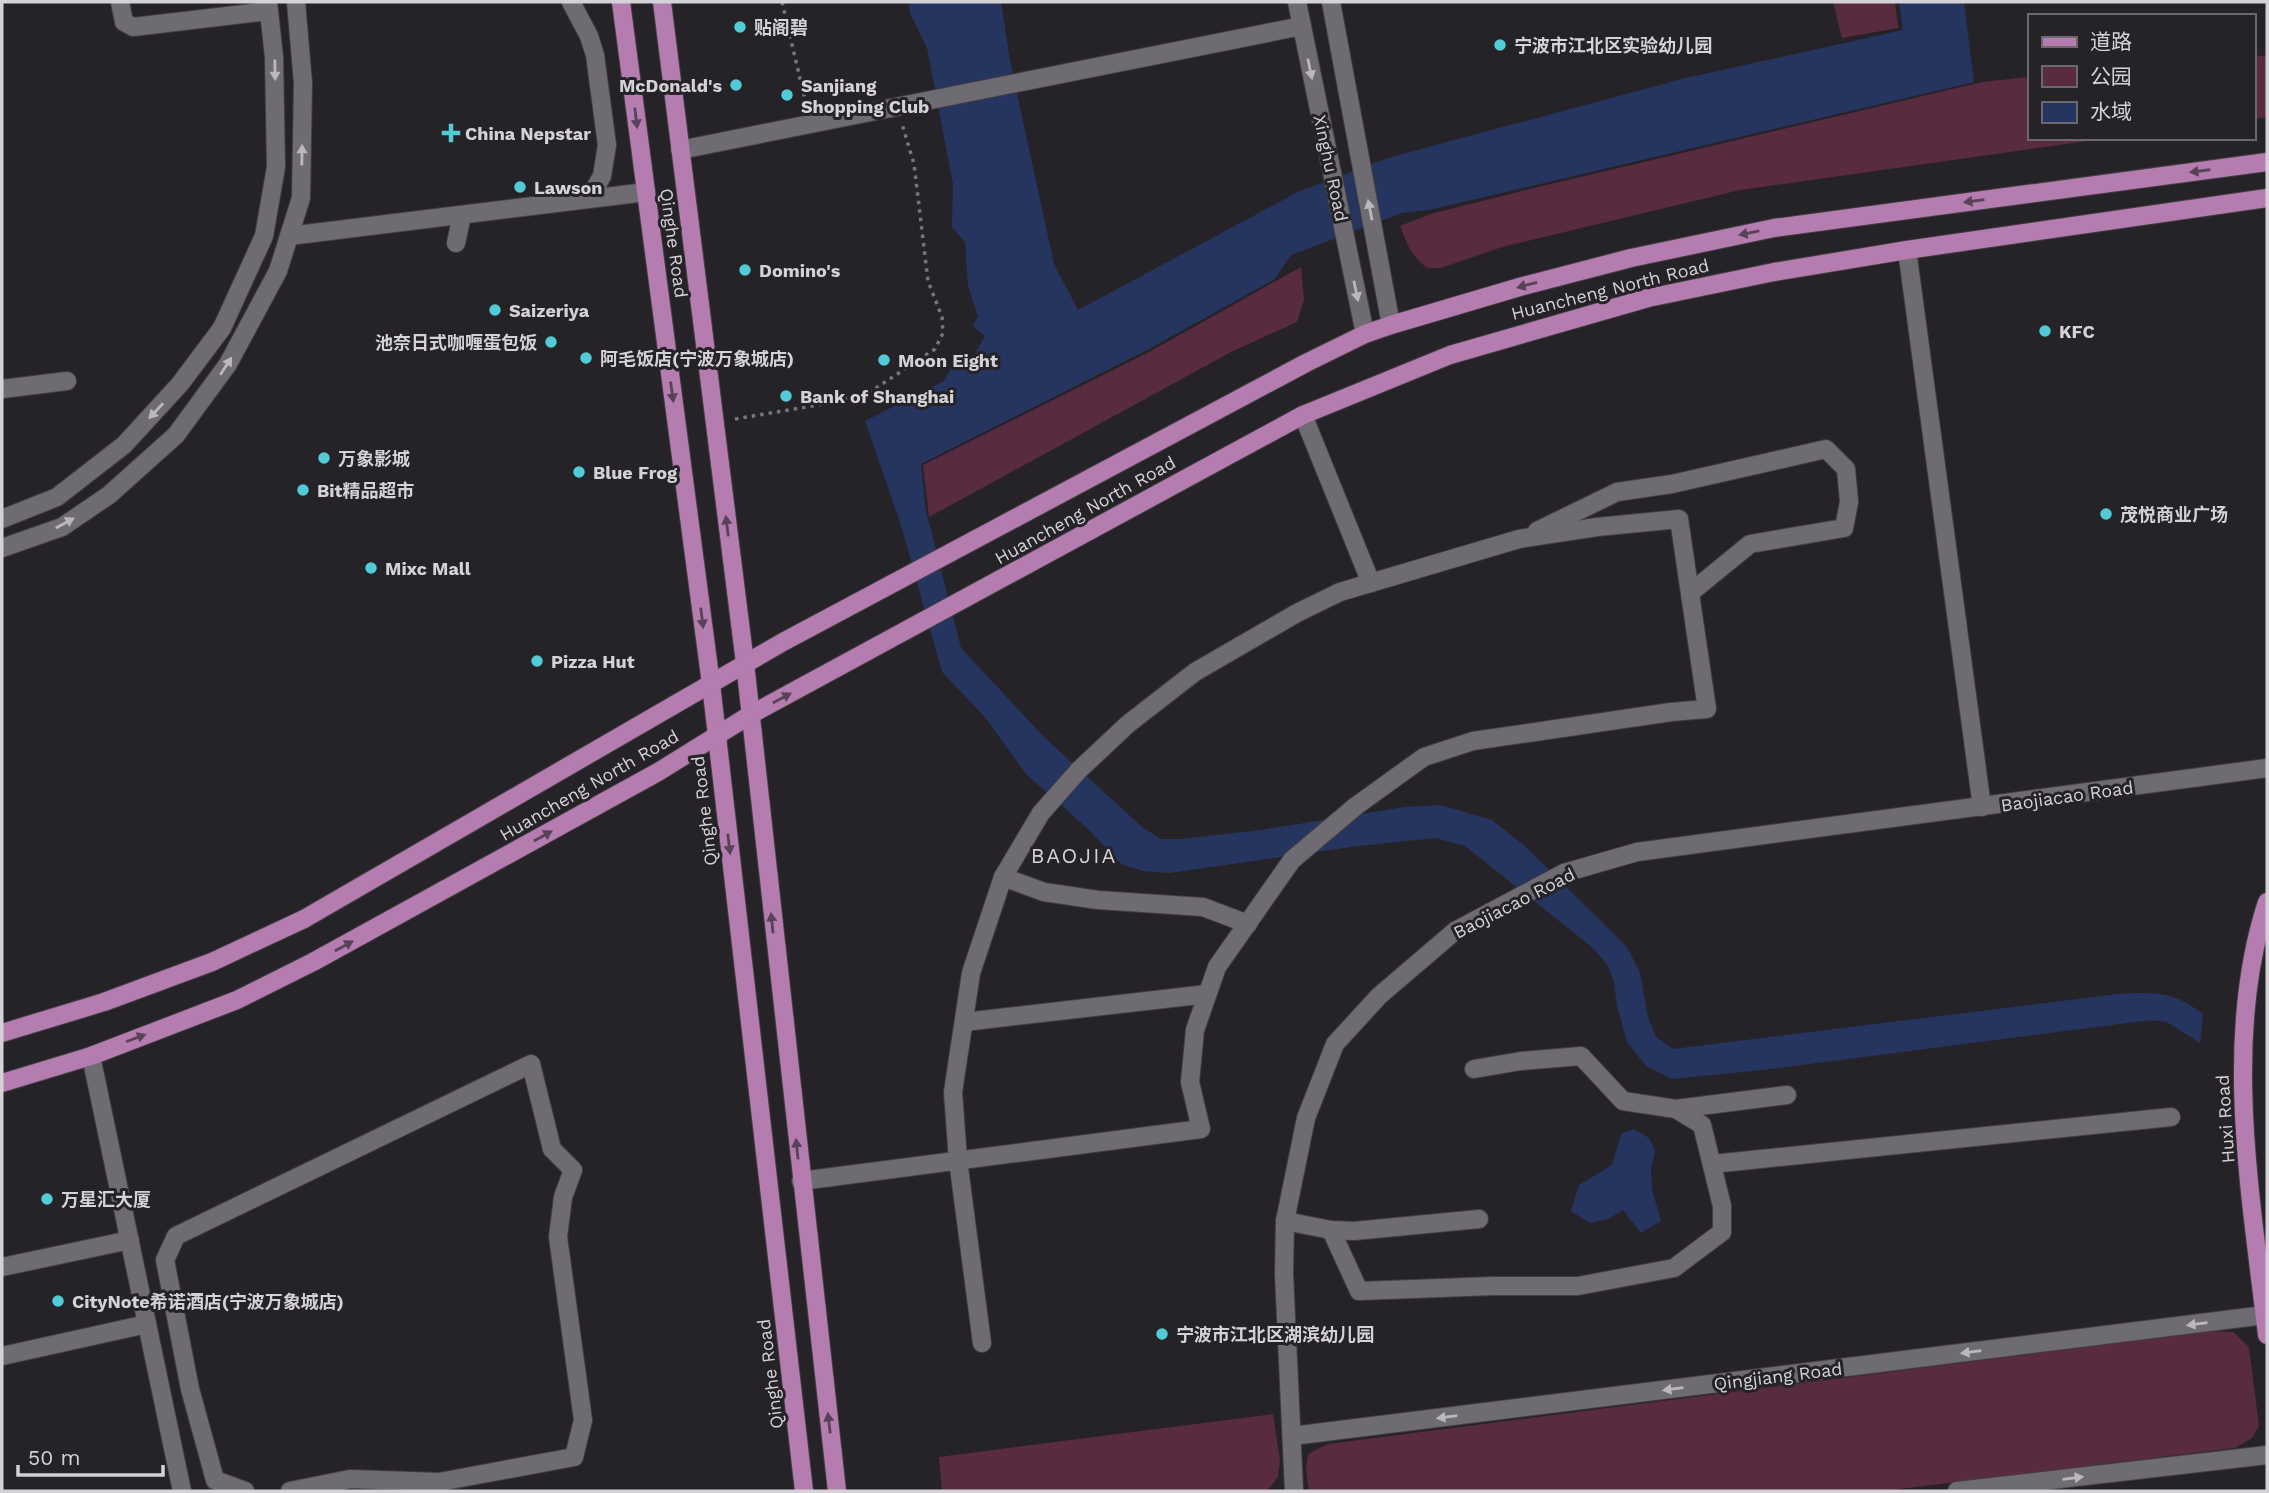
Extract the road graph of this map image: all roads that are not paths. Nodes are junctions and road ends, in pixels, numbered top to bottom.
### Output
1 (120, 2) edge
2 (296, 2) edge
3 (571, 2) edge
4 (621, 2) edge
5 (662, 2) edge
6 (1297, 2) edge
7 (1331, 2) edge
8 (268, 6) edge
9 (1302, 26) junction
10 (680, 150) junction
11 (2267, 162) edge
12 (646, 192) junction
13 (2267, 198) edge
14 (589, 199) junction
15 (462, 215) junction
16 (289, 236) junction
17 (456, 243) dead end
18 (1907, 250) junction
19 (1391, 325) junction
20 (1365, 334) junction
21 (66, 381) dead end
22 (2, 388) edge
23 (1303, 415) junction
24 (2, 519) edge
25 (1519, 539) junction
26 (2, 548) edge
27 (1371, 583) junction
28 (1690, 593) junction
29 (745, 663) junction
30 (711, 684) junction
31 (750, 715) junction
32 (716, 734) junction
33 (2267, 768) edge
34 (1982, 807) junction
35 (1003, 877) junction
36 (2267, 902) edge
37 (1248, 924) junction
38 (1208, 994) junction
39 (964, 1022) junction
40 (2, 1033) edge
41 (91, 1056) junction
42 (1474, 1069) dead end
43 (2, 1083) edge
44 (1787, 1096) dead end
45 (1676, 1109) junction
46 (2171, 1117) dead end
47 (958, 1160) junction
48 (1712, 1164) junction
49 (801, 1181) junction
50 (1479, 1219) dead end
51 (1285, 1221) junction
52 (1331, 1230) junction
53 (130, 1240) junction
54 (2, 1267) edge
55 (2265, 1315) junction
56 (147, 1324) junction
57 (2267, 1335) edge
58 (982, 1343) dead end
59 (2, 1356) edge
60 (1292, 1436) junction
61 (2267, 1455) edge
62 (439, 1487) edge
63 (182, 1491) edge
64 (245, 1491) edge
65 (290, 1491) edge
66 (804, 1491) edge
67 (836, 1491) edge
68 (1294, 1491) edge
69 (1957, 1491) edge

1 - 8 street
16 -> 2 street
3 - 14 street
4 -> 12 main road, Qinghe Road
5 - 10 main road, Qinghe Road
6 - 9 street, Xinghu Road
19 -> 7 street, Xinghu Road
8 -> 24 street
9 - 10 street
9 -> 20 street, Xinghu Road
29 -> 10 main road, Qinghe Road
11 -> 19 main road, Huancheng North Road
12 - 14 street
12 -> 30 main road, Qinghe Road
13 - 18 main road, Huancheng North Road
14 - 15 street
15 - 16 street
15 - 17 street
26 -> 16 street
18 - 23 main road, Huancheng North Road
18 - 34 street
19 - 20 main road, Huancheng North Road
20 - 29 main road, Huancheng North Road
21 - 22 street
23 - 27 street
31 -> 23 main road, Huancheng North Road
25 - 27 street
25 - 28 street
25 - 28 street
27 - 35 street
28 - 37 street
29 - 30 main road, Huancheng North Road
29 - 31 main road, Qinghe Road
30 - 32 main road, Qinghe Road
30 - 40 main road, Huancheng North Road
31 - 32 main road, Huancheng North Road
49 -> 31 main road, Qinghe Road
41 -> 32 main road, Huancheng North Road
32 -> 66 main road, Qinghe Road
33 - 34 street, Baojiacao Road
34 - 51 street, Baojiacao Road
35 - 37 street
35 - 39 street
36 - 55 main road, Huxi Road
37 - 38 street
38 - 39 street
38 - 47 street
39 - 47 street
41 - 43 main road, Huancheng North Road
41 - 53 street
42 - 45 street
44 - 45 street
45 - 48 street
46 - 48 street
47 - 49 street
47 - 58 street
48 - 52 street
67 -> 49 main road, Qinghe Road
50 - 52 street
51 - 52 street
51 - 60 street, Baojiacao Road
53 - 54 street
53 - 56 street
55 - 57 main road, Huxi Road
55 -> 60 street, Qingjiang Road
56 - 59 street
56 - 63 street
60 - 68 street, Baojiacao Road
69 -> 61 street
62 - 64 street
62 - 65 street

